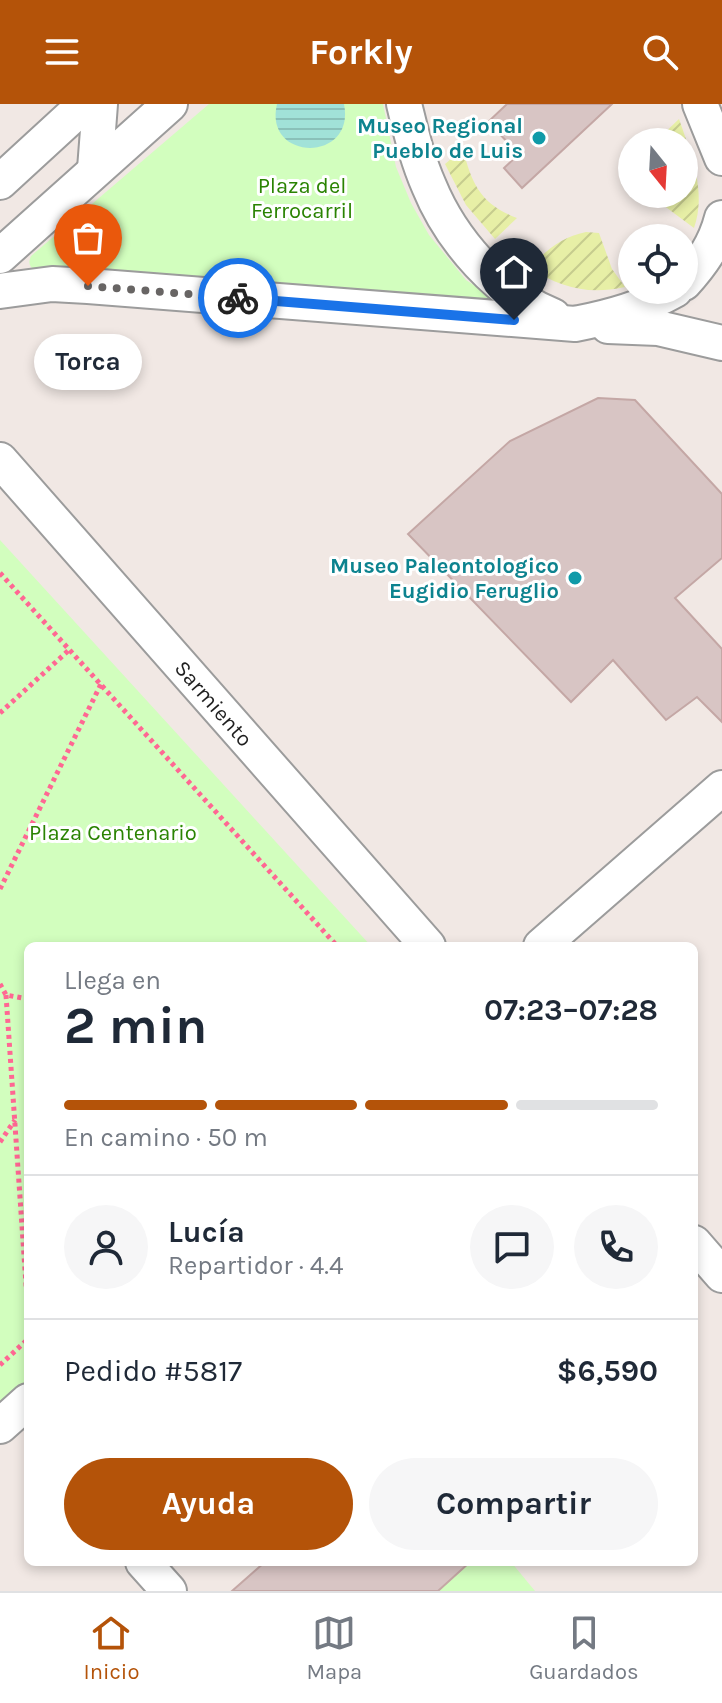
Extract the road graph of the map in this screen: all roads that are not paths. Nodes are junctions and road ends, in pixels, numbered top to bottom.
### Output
1 (85, 104) edge
2 (100, 104) edge
3 (170, 104) edge
4 (404, 104) edge
5 (700, 104) edge
6 (722, 158) edge
7 (95, 169) junction
8 (0, 182) edge
9 (722, 218) edge
10 (0, 256) edge
11 (698, 267) edge
12 (0, 291) edge
13 (649, 304) edge
14 (575, 324) junction
15 (722, 343) edge
16 (0, 460) edge
17 (722, 788) edge
18 (424, 942) edge
19 (546, 942) edge
20 (698, 1248) edge
21 (722, 1275) edge
22 (147, 1566) edge
23 (169, 1591) edge

1 - 8 street
2 - 7 street
3 - 7 street
4 - 14 street
5 - 6 street
7 - 10 street
9 - 11 street
12 - 14 street
13 - 14 street
14 - 15 street
16 - 18 street, Sarmiento
17 - 19 street
20 - 21 street
22 - 23 street

